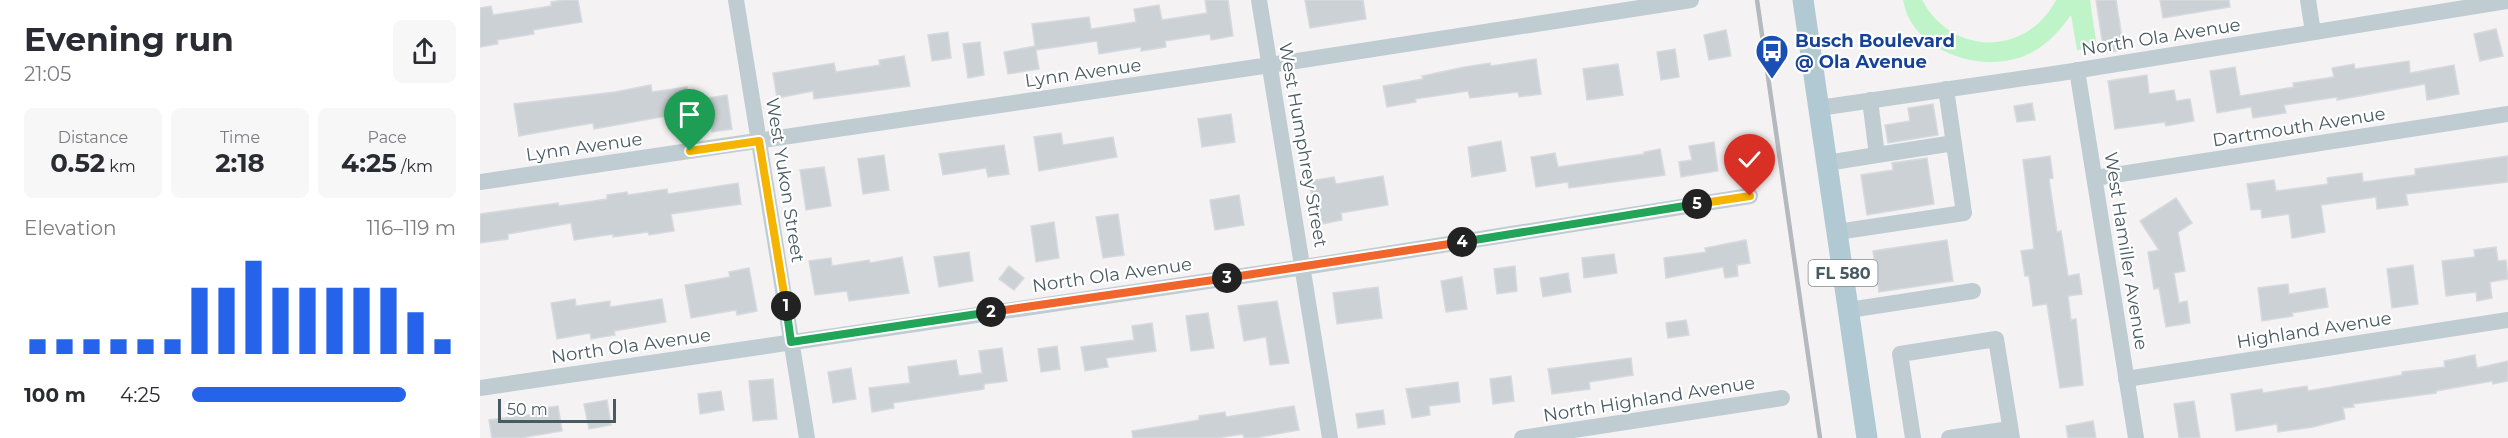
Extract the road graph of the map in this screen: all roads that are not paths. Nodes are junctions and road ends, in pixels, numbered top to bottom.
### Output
1 (736, 0) edge
2 (1259, 0) edge
3 (1691, 0) edge
4 (1803, 0) edge
5 (2308, 0) edge
6 (2508, 2) edge
7 (2313, 32) junction
8 (1270, 65) junction
9 (2077, 70) junction
10 (1946, 89) junction
11 (1870, 100) junction
12 (1819, 108) junction
13 (2508, 114) edge
14 (759, 141) junction
15 (1954, 143) junction
16 (1877, 155) junction
17 (1827, 163) junction
18 (2095, 178) junction
19 (480, 182) edge
20 (1750, 196) dead end
21 (1837, 232) junction
22 (1304, 267) junction
23 (1973, 291) dead end
24 (1849, 310) junction
25 (2508, 320) edge
26 (791, 342) junction
27 (2126, 380) junction
28 (480, 388) edge
29 (1782, 398) dead end
30 (2011, 434) edge
31 (807, 438) edge
32 (1330, 438) edge
33 (1522, 438) edge
34 (1867, 438) edge
35 (1913, 438) edge
36 (1949, 438) edge
37 (2136, 438) edge

1 - 14 street, West Yukon Street
2 - 8 street, West Humphrey Street
3 - 8 street, Lynn Avenue
4 - 12 main road, FL 580
5 - 7 street
6 - 7 street, North Ola Avenue
7 - 9 street, North Ola Avenue
8 - 14 street, Lynn Avenue
8 - 22 street, West Humphrey Street
9 - 10 street, North Ola Avenue
9 - 18 street, West Hamiller Avenue
10 - 11 street, North Ola Avenue
10 - 15 street
11 - 12 street, North Ola Avenue
11 - 16 street
12 - 17 main road, FL 580
13 - 18 street, Dartmouth Avenue
14 - 19 street, Lynn Avenue
14 - 26 street, West Yukon Street
15 - 16 street
15 - 21 street
16 - 17 street
17 - 21 main road, FL 580
18 - 27 street, West Hamiller Avenue
20 - 22 street, North Ola Avenue
21 - 24 main road, FL 580
22 - 26 street, North Ola Avenue
22 - 32 street, West Humphrey Street
23 - 24 street
24 - 34 main road, FL 580
25 - 27 street, Highland Avenue
26 - 28 street, North Ola Avenue
26 - 31 street, West Yukon Street
27 - 37 street, West Hamiller Avenue
29 - 33 street, North Highland Avenue
30 - 35 street
30 - 36 street

